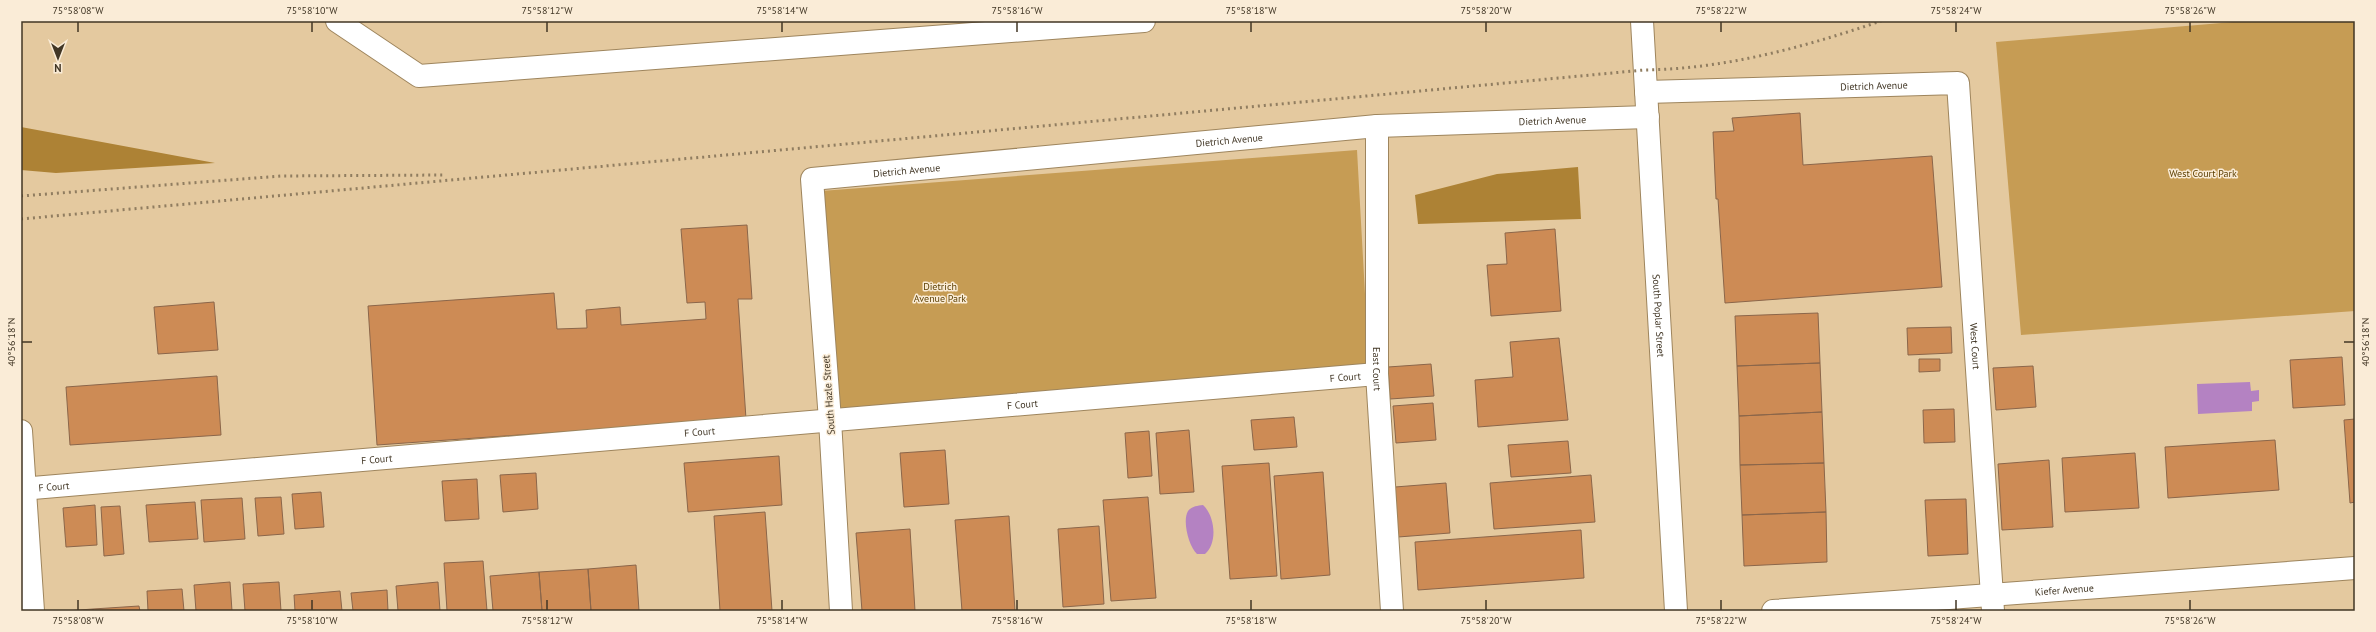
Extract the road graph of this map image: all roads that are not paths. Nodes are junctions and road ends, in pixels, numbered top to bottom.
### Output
1 (336, 21) edge
2 (1144, 21) edge
3 (1642, 21) edge
4 (1958, 82) joint
5 (1646, 92) junction
6 (1648, 116) junction
7 (1377, 126) junction
8 (812, 180) joint
9 (1377, 374) junction
10 (830, 420) junction
11 (21, 431) edge
12 (23, 489) edge
13 (2355, 568) edge
14 (1993, 603) edge
15 (33, 611) edge
16 (841, 611) edge
17 (1392, 611) edge
18 (1676, 611) edge
19 (1773, 611) edge

1 - 2 street
3 - 5 street, South Poplar Street
4 - 5 street, Dietrich Avenue
4 - 14 street, West Court
5 - 6 street, South Poplar Street
6 - 7 street, Dietrich Avenue
6 - 18 street, South Poplar Street
7 - 8 street, Dietrich Avenue
7 - 9 street, East Court
8 - 10 street, South Hazle Street
9 - 10 street, F Court
9 - 17 street, East Court
10 - 12 street, F Court
10 - 16 street, South Hazle Street
11 - 12 street
12 - 15 street
13 - 14 street, Kiefer Avenue
14 - 19 street, Kiefer Avenue

